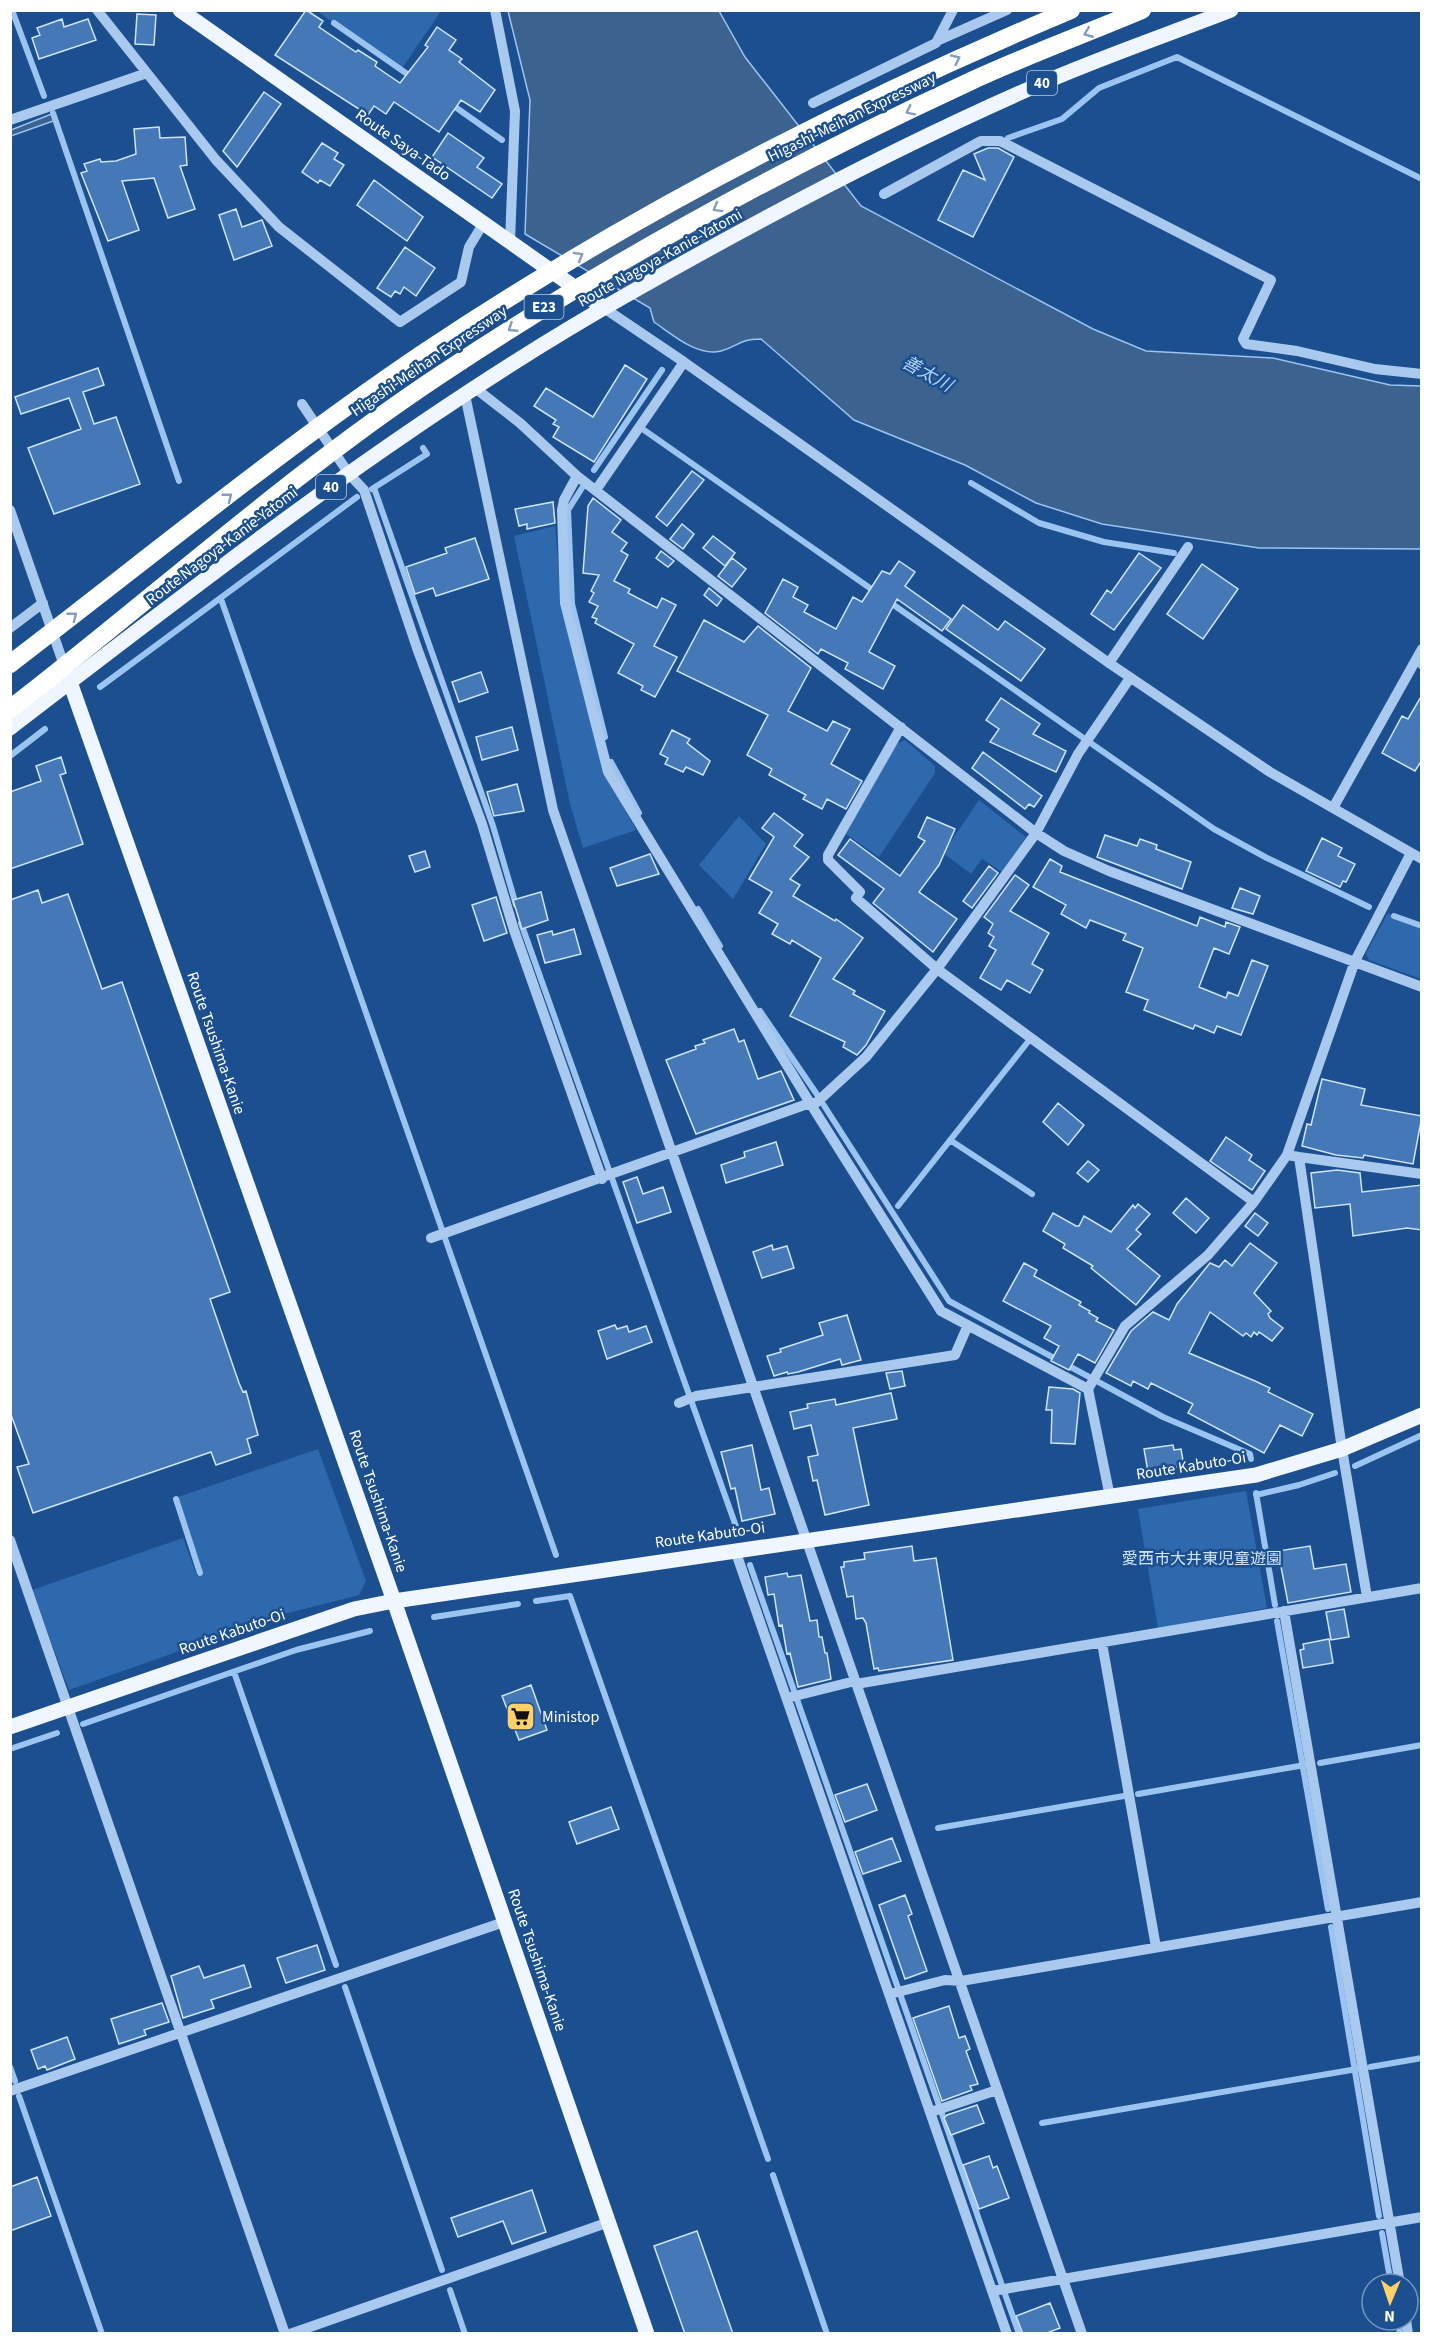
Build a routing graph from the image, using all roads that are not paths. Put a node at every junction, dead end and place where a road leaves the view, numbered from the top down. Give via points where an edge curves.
1 (97, 10) edge
2 (180, 10) edge
3 (495, 10) edge
4 (953, 10) edge
5 (1007, 10) edge
6 (1071, 10) edge
7 (1142, 10) edge
8 (1231, 10) edge
9 (937, 41) junction
10 (147, 73) junction
11 (813, 103) dead end
12 (10, 120) edge
13 (884, 194) dead end
14 (483, 224) junction
15 (510, 242) junction
16 (604, 309) junction
17 (684, 362) junction
18 (1422, 374) edge
19 (470, 392) junction
20 (302, 404) dead end
21 (348, 474) junction
22 (577, 476) junction
23 (596, 490) junction
24 (10, 510) edge
25 (1188, 547) dead end
26 (42, 603) junction
27 (10, 628) edge
28 (1422, 649) edge
29 (1109, 663) junction
30 (10, 664) edge
31 (1130, 678) junction
32 (70, 682) junction
33 (10, 709) edge
34 (901, 727) junction
35 (10, 728) edge
36 (1333, 808) junction
37 (1036, 833) junction
38 (1411, 853) junction
39 (1422, 859) edge
40 (1355, 961) junction
41 (937, 969) junction
42 (1422, 987) edge
43 (817, 1101) junction
44 (672, 1152) junction
45 (1287, 1155) junction
46 (1299, 1157) junction
47 (1422, 1174) edge
48 (602, 1179) junction
49 (1254, 1202) junction
50 (433, 1238) dead end
51 (968, 1325) junction
52 (1090, 1386) junction
53 (752, 1387) junction
54 (679, 1403) dead end
55 (1422, 1415) edge
56 (1342, 1449) junction
57 (1110, 1497) junction
58 (10, 1540) edge
59 (805, 1540) junction
60 (735, 1550) junction
61 (1422, 1588) edge
62 (1367, 1597) junction
63 (394, 1601) junction
64 (1284, 1611) junction
65 (1102, 1642) junction
66 (856, 1682) junction
67 (793, 1696) junction
68 (67, 1708) junction
69 (10, 1727) edge
70 (1422, 1902) edge
71 (1337, 1917) junction
72 (504, 1922) junction
73 (1156, 1947) junction
74 (962, 1981) junction
75 (896, 1992) junction
76 (180, 2032) junction
77 (997, 2090) junction
78 (10, 2091) edge
79 (937, 2110) junction
80 (1422, 2217) edge
81 (609, 2222) junction
82 (1389, 2223) junction
83 (1398, 2272) edge
84 (1063, 2279) junction
85 (999, 2289) junction
86 (285, 2334) edge
87 (290, 2334) edge
88 (647, 2334) edge
89 (1007, 2334) edge
90 (1082, 2334) edge

1 - 10 street
2 - 14 main road, Route Saya-Tado
3 - 15 street via 515,111
4 - 9 street
5 - 9 street
30 -> 6 highway, Higashi-Meihan Expressway / E23, bridge via 302,440 421,355 532,284 782,141 960,57
7 -> 33 highway, Higashi-Meihan Expressway / E23, bridge via 972,81 795,165 547,306 438,376 320,461
8 - 16 main road, Route Nagoya-Kanie-Yatomi / 40 via 1031,87 860,169
9 - 11 street
10 - 12 street
10 - 14 street via 216,160 279,227 400,322 461,282 469,247
13 - 18 street via 981,141 1000,141 1271,280 1243,339 1246,344
14 - 15 main road, Route Saya-Tado
15 - 16 main road, Route Saya-Tado
16 - 17 street
16 - 19 main road, Route Nagoya-Kanie-Yatomi / 40
17 - 23 street
17 - 29 street
19 - 21 main road, Route Nagoya-Kanie-Yatomi / 40
19 - 22 street via 520,423
19 - 44 street via 553,810
20 - 21 street
21 - 32 main road, Route Nagoya-Kanie-Yatomi / 40
21 - 48 street via 364,490
22 - 23 street
22 - 43 street via 562,510 565,603 608,772
23 - 34 street
24 - 26 street
25 - 29 street
26 - 27 street
26 - 32 street
28 - 36 street
29 - 31 street
31 - 36 street via 1270,772
31 - 37 street via 1078,754
32 - 35 main road, Route Nagoya-Kanie-Yatomi / 40
32 - 63 main road, Route Tsushima-Kanie
34 - 37 street
34 - 41 street via 828,860 860,892 856,898
36 - 38 street
37 - 40 street via 1064,852 1109,871
37 - 41 street
38 - 39 street
38 - 40 street
40 - 42 street
40 - 45 street
41 - 43 street via 866,1057
41 - 49 street
43 - 44 street
43 - 51 street via 941,1311
44 - 48 street
44 - 53 street
45 - 46 street
45 - 49 street
46 - 47 street
46 - 56 street
48 - 50 street
49 - 52 street via 1208,1255 1130,1320
51 - 52 street
51 - 53 street via 955,1355
52 - 57 street
53 - 54 street via 696,1396
53 - 59 street
55 - 56 main road, Route Kabuto-Oi
56 - 57 main road, Route Kabuto-Oi via 1256,1474
56 - 62 street
57 - 59 main road, Route Kabuto-Oi
58 - 68 street
59 - 60 main road, Route Kabuto-Oi
59 - 66 street
60 - 63 main road, Route Kabuto-Oi
60 - 67 street
61 - 62 street
62 - 64 street
63 - 68 main road, Route Kabuto-Oi via 354,1609
63 - 72 main road, Route Tsushima-Kanie
64 - 65 street
64 - 71 street
65 - 66 street
65 - 73 street
66 - 67 street
66 - 74 street
67 - 75 street
68 - 69 main road, Route Kabuto-Oi
68 - 76 street
70 - 71 street
71 - 73 street
71 - 82 street
72 - 76 street
72 - 81 main road, Route Tsushima-Kanie
73 - 74 street
74 - 75 street via 945,1980
74 - 77 street
75 - 79 street
76 - 78 street
76 - 86 street
77 - 79 street
77 - 84 street
79 - 85 street
80 - 82 street
81 - 87 street
81 - 88 main road, Route Tsushima-Kanie
82 - 83 street
82 - 84 street
84 - 85 street
84 - 90 street
85 - 89 street

